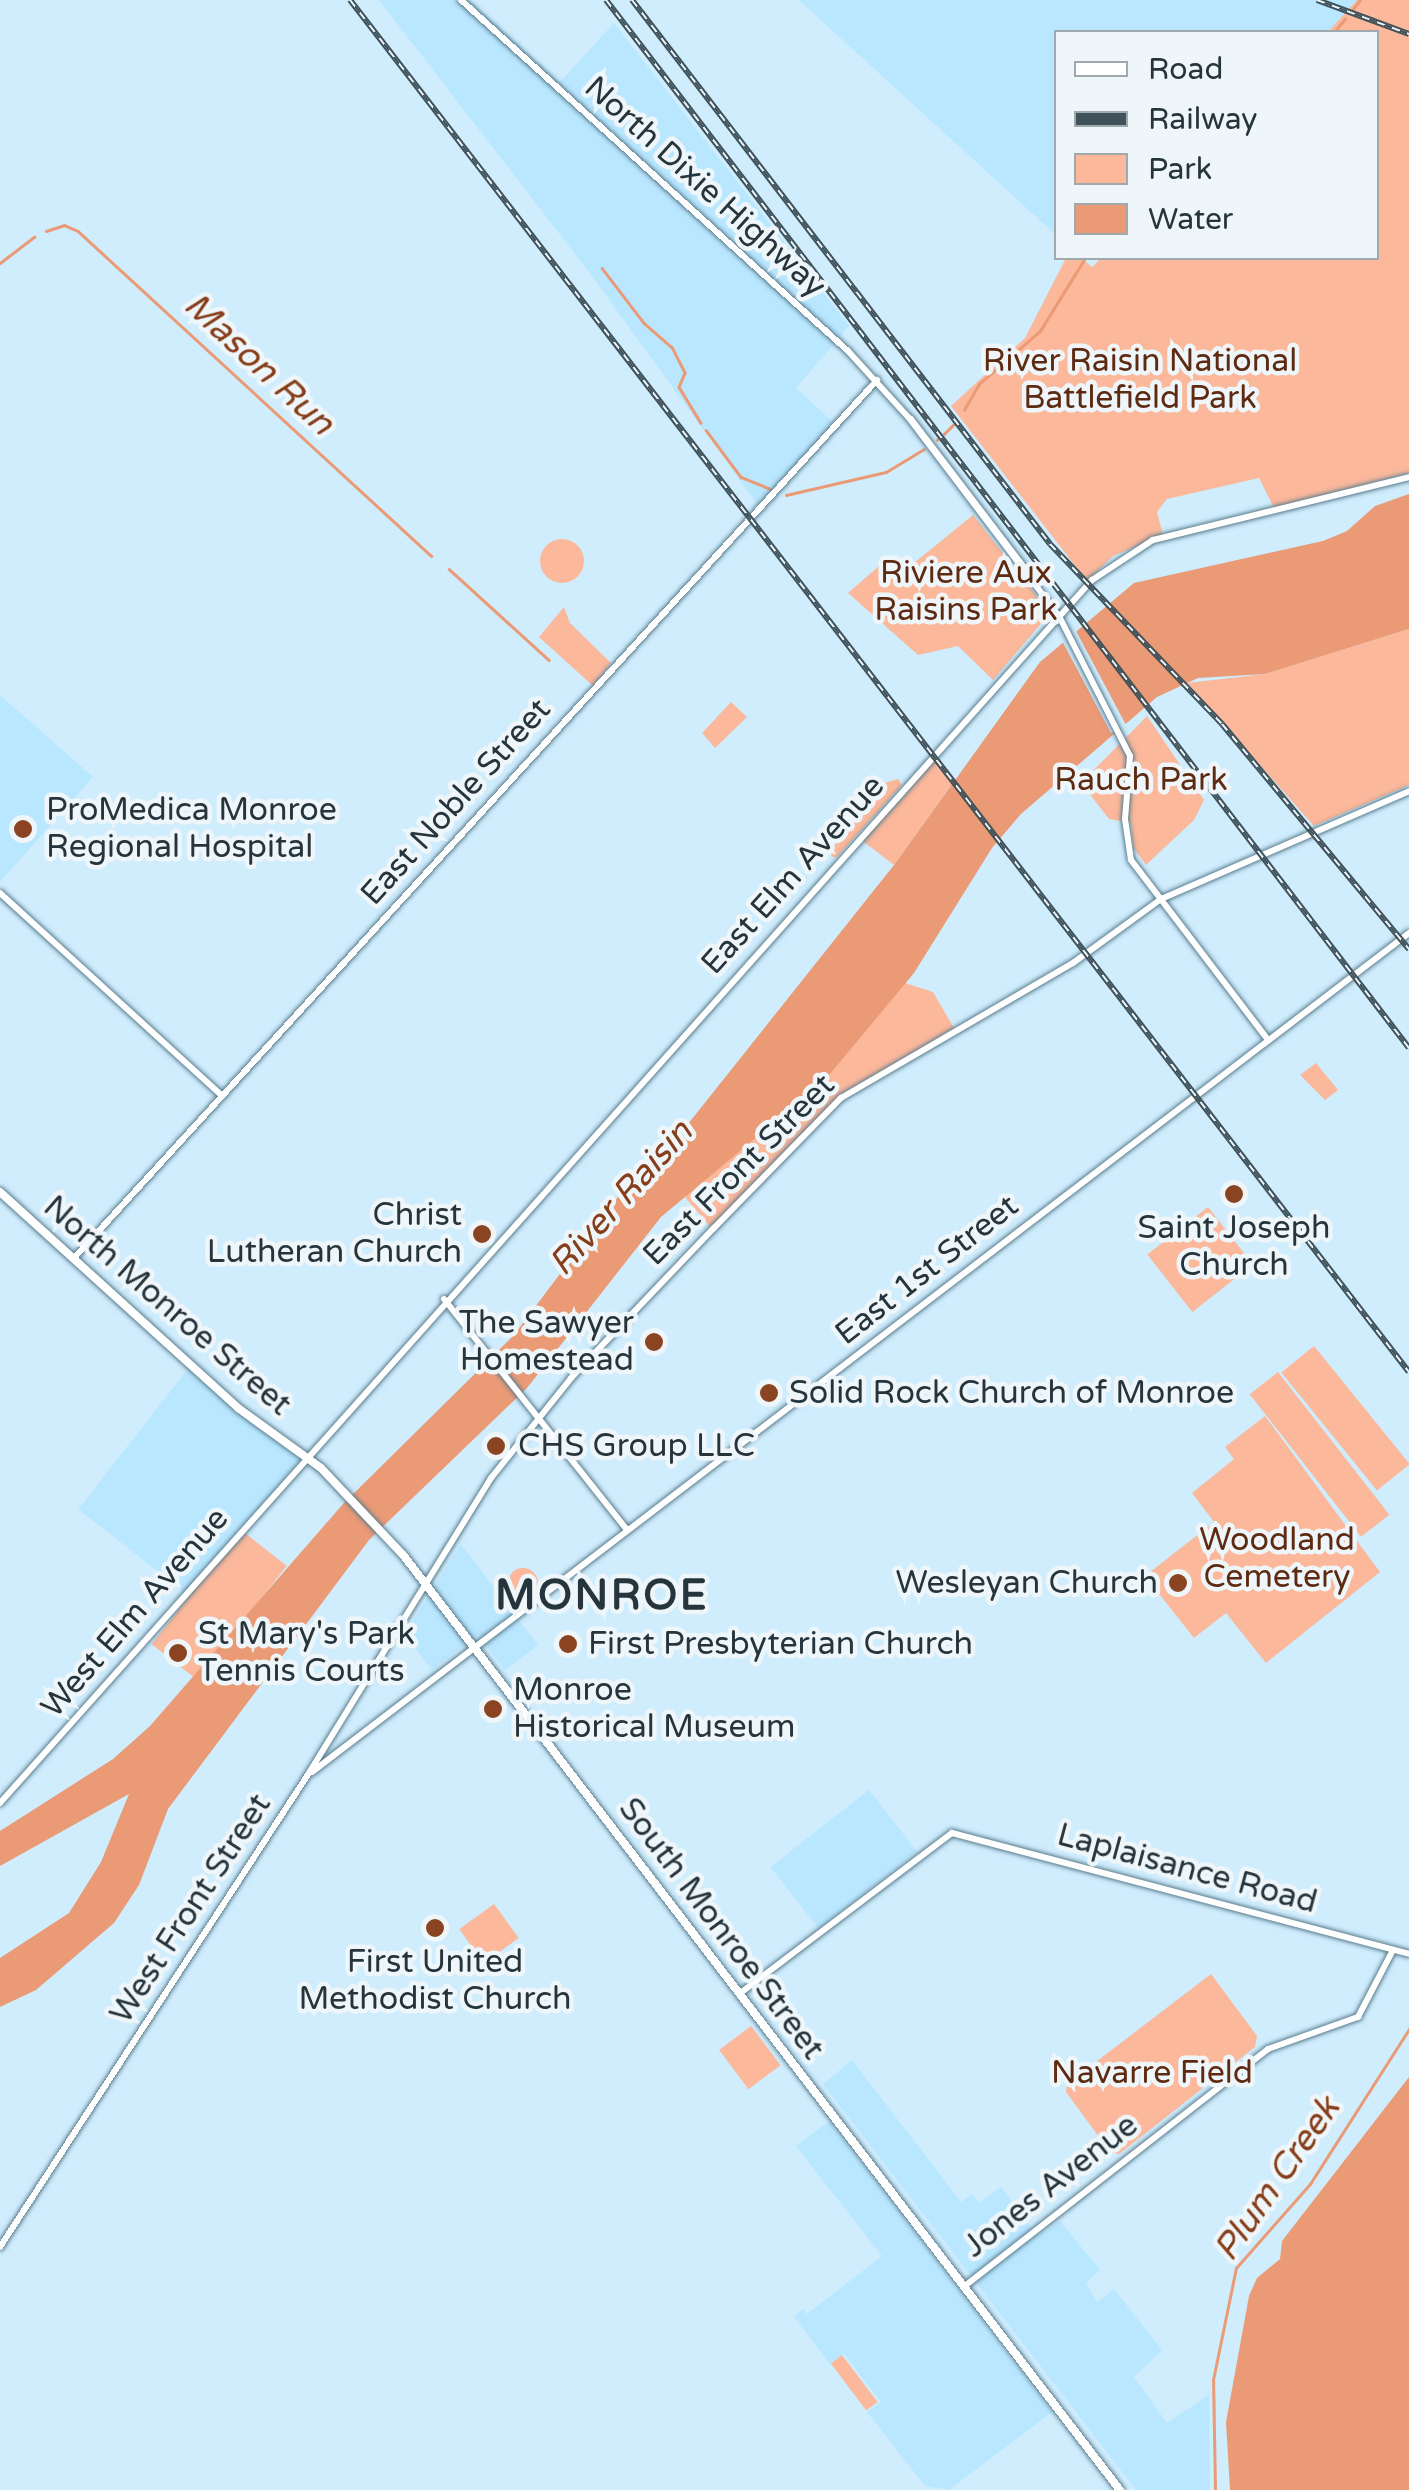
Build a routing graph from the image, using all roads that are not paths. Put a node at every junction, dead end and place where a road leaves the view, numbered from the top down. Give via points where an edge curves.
1 (460, 0) edge
2 (877, 380) junction
3 (1409, 478) edge
4 (1059, 616) junction
5 (1409, 791) edge
6 (0, 893) edge
7 (1161, 899) junction
8 (1409, 934) edge
9 (1268, 1040) junction
10 (222, 1096) junction
11 (0, 1192) edge
12 (74, 1258) junction
13 (444, 1299) junction
14 (538, 1417) junction
15 (306, 1455) junction
16 (348, 1496) joint
17 (627, 1530) junction
18 (427, 1585) junction
19 (421, 1596) joint
20 (476, 1647) junction
21 (307, 1776) junction
22 (0, 1803) edge
23 (1394, 1950) junction
24 (1409, 1954) edge
25 (739, 1994) junction
26 (0, 2248) edge
27 (966, 2285) junction
28 (1120, 2490) edge

1 - 2 street, North Dixie Highway
2 - 4 street, North Dixie Highway
2 - 10 street, East Noble Street
3 - 4 street, East Elm Avenue via 1153,540 1102,571
4 - 7 street, North Dixie Highway via 1122,734 1131,786 1125,838 1130,860
4 - 13 street, East Elm Avenue
5 - 7 street, East Front Street
6 - 10 street
7 - 9 street, North Dixie Highway
7 - 14 street, East Front Street via 1073,963 840,1098
8 - 9 street, East 1st Street
9 - 17 street, East 1st Street
10 - 12 street, East Noble Street
11 - 12 main road, North Monroe Street
12 - 15 main road, North Monroe Street via 252,1420
13 - 14 street
13 - 15 street, East Elm Avenue
14 - 17 street
14 - 18 street, East Front Street via 491,1478
15 - 16 main road, North Monroe Street
15 - 22 street, West Elm Avenue
16 - 18 main road, South Monroe Street
17 - 20 street, East 1st Street
18 - 19 street, East Front Street
18 - 20 main road, South Monroe Street
19 - 21 street, West Front Street
20 - 21 street, East 1st Street
20 - 25 main road, South Monroe Street
21 - 26 street, West Front Street
23 - 24 street, Laplaisance Road
23 - 25 street, Laplaisance Road via 952,1833
23 - 27 street, Jones Avenue via 1358,2017 1268,2049
25 - 27 main road, South Monroe Street
27 - 28 main road, South Monroe Street

